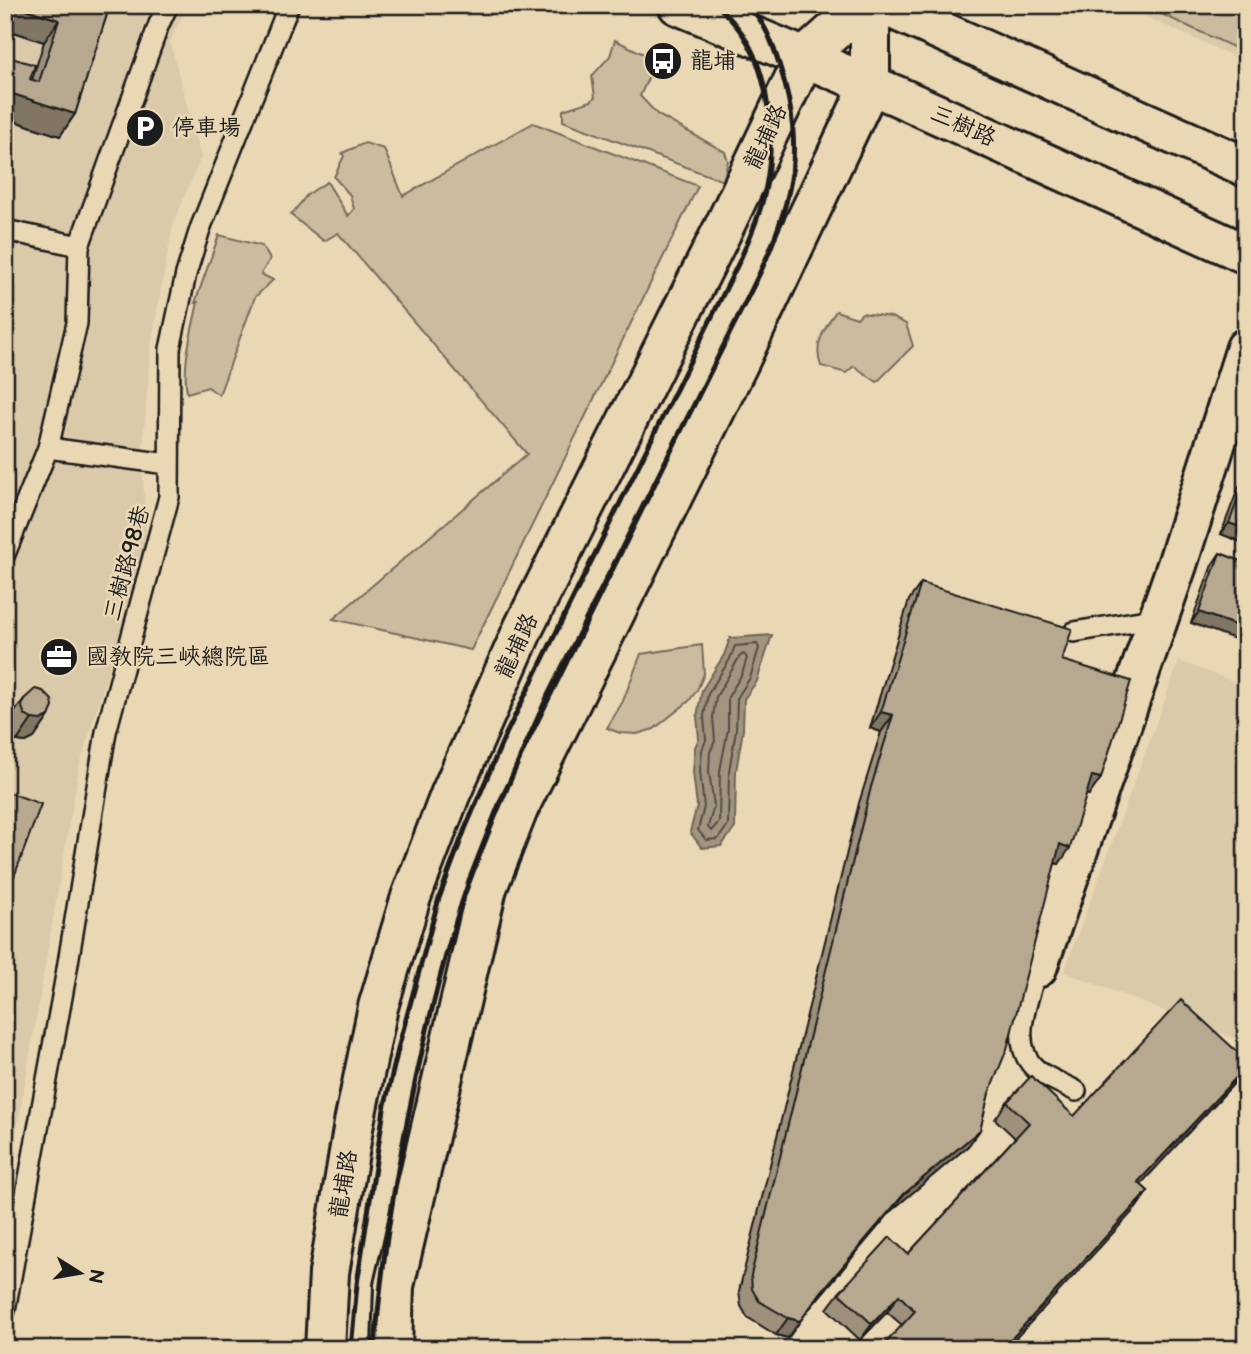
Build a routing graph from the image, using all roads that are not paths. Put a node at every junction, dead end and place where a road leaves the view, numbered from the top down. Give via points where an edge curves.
1 (168, 5) edge
2 (289, 5) edge
3 (678, 5) edge
4 (863, 5) edge
5 (870, 5) edge
6 (883, 5) edge
7 (804, 58) junction
8 (870, 85) junction
9 (1246, 167) edge
10 (5, 230) edge
11 (79, 246) junction
12 (1246, 254) edge
13 (1246, 348) edge
14 (48, 448) junction
15 (169, 464) junction
16 (5, 554) edge
17 (1158, 618) junction
18 (1074, 632) edge
19 (1037, 968) joint
20 (1076, 1091) dead end
21 (5, 1310) edge
22 (325, 1349) edge
23 (392, 1349) edge

1 - 11 lane
2 - 15 lane, 三樹路98巷 via 186,274 170,349
3 - 7 street, 三樹路
4 - 7 street, 龍埔路
5 - 8 street
6 - 9 street
7 - 8 street, 三樹路
7 - 22 street, 龍埔路 via 524,627 450,794 411,897 378,1007 354,1123 329,1273
8 - 12 street, 三樹路
8 - 23 street via 519,807 487,888 394,1286
10 - 11 lane
11 - 14 lane via 76,323
13 - 17 street
14 - 15 lane
14 - 16 lane
15 - 21 lane, 三樹路98巷 via 169,497 106,732
17 - 18 lane
17 - 19 street
19 - 20 lane via 1021,1031 1024,1053 1037,1070

